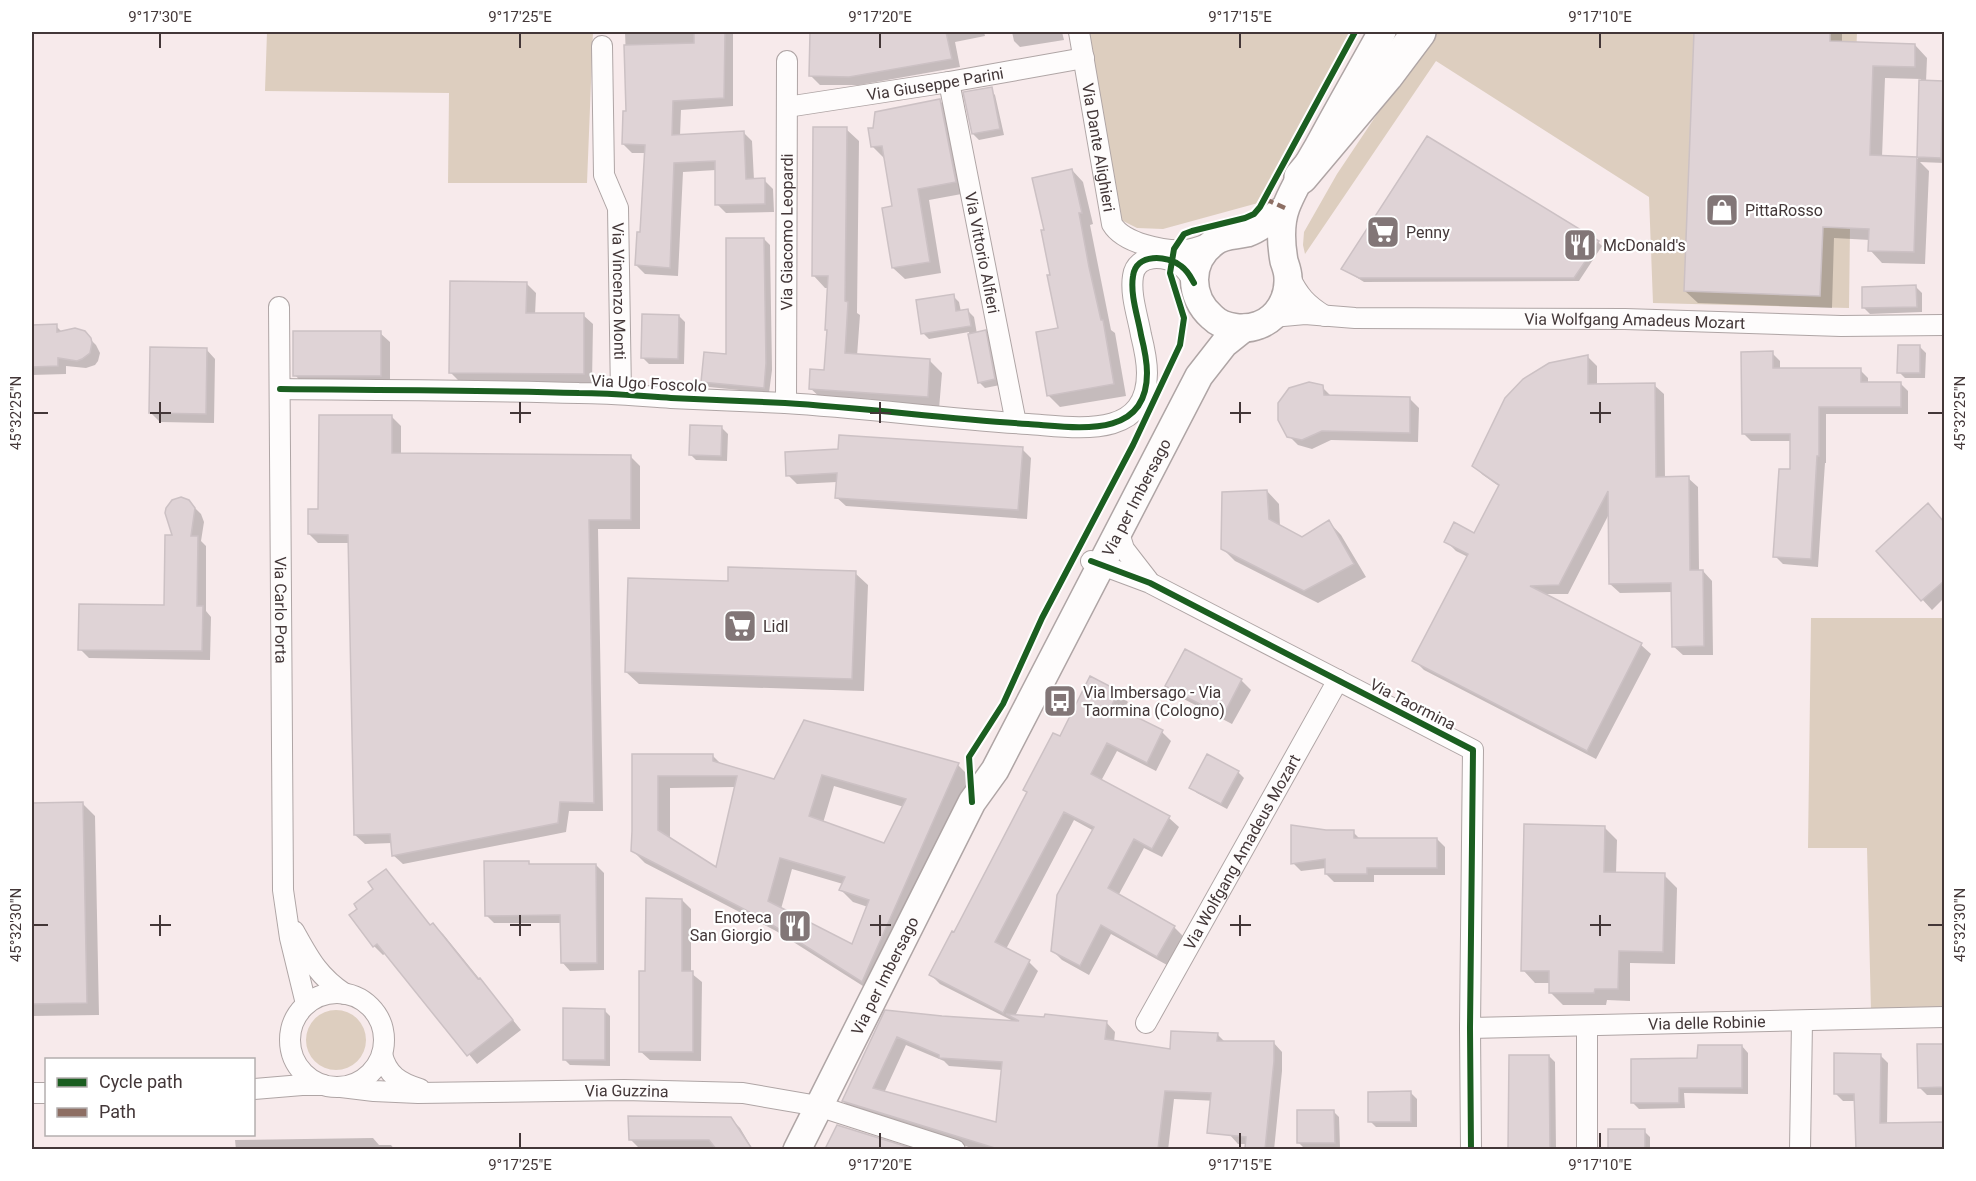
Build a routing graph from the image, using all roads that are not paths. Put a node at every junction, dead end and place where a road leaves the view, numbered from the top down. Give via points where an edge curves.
1 (1079, 32) edge
2 (1382, 32) edge
3 (1419, 32) edge
4 (602, 46) dead end
5 (1084, 58) junction
6 (787, 61) dead end
7 (949, 82) junction
8 (787, 107) junction
9 (1301, 177) junction
10 (1285, 208) junction
11 (1245, 233) junction
12 (1214, 242) junction
13 (1286, 268) junction
14 (1194, 284) junction
15 (279, 307) dead end
16 (1204, 311) junction
17 (1325, 316) junction
18 (1272, 317) junction
19 (1944, 325) edge
20 (1244, 328) junction
21 (280, 389) junction
22 (621, 394) junction
23 (786, 403) junction
24 (1016, 423) junction
25 (1119, 533) junction
26 (1096, 563) junction
27 (1150, 583) junction
28 (1338, 680) junction
29 (286, 912) junction
30 (345, 994) junction
31 (306, 1004) junction
32 (1944, 1017) edge
33 (1802, 1021) junction
34 (1146, 1023) dead end
35 (1587, 1026) junction
36 (1470, 1028) junction
37 (382, 1054) junction
38 (296, 1064) junction
39 (332, 1086) junction
40 (255, 1088) edge
41 (255, 1089) edge
42 (434, 1093) junction
43 (818, 1106) junction
44 (797, 1149) edge
45 (955, 1149) edge
46 (1471, 1149) edge
47 (1587, 1149) edge
48 (1800, 1149) edge

1 - 5 street, Via Dante Alighieri
2 - 9 main road
3 - 9 highway
4 - 22 street, Via Vincenzo Monti via 604,175 618,208
5 - 7 street, Via Giuseppe Parini
5 - 12 street, Via Dante Alighieri via 1116,231 1132,241 1180,250
6 - 8 street, Via Giacomo Leopardi
7 - 8 street, Via Giuseppe Parini
7 - 24 street, Via Vittorio Alfieri
8 - 23 street, Via Giacomo Leopardi
9 - 10 main road
10 - 11 main road
10 - 13 main road via 1282,242
11 - 12 main road
11 - 13 main road via 1261,237 1275,247
12 - 14 main road via 1202,254
13 - 17 street via 1298,294
13 - 18 main road via 1287,293
14 - 16 main road, Via per Imbersago
14 - 24 street via 1189,273 1173,261 1145,260 1137,265 1133,290 1147,382 1142,401 1129,416 1109,425 1090,427
15 - 21 street, Via Carlo Porta
16 - 20 main road via 1229,327
16 - 26 main road, Via per Imbersago via 1203,334 1190,372
17 - 18 street, Via Wolfgang Amadeus Mozart
17 - 19 street, Via Wolfgang Amadeus Mozart
18 - 20 main road, Via per Imbersago
20 - 25 main road, Via per Imbersago via 1224,344 1199,376
21 - 22 street, Via Ugo Foscolo
21 - 29 street, Via Carlo Porta
22 - 23 street, Via Ugo Foscolo
23 - 24 street, Via Ugo Foscolo
25 - 26 main road, Via per Imbersago
25 - 27 street, Via Taormina via 1124,549
26 - 27 street, Via Taormina
26 - 43 main road, Via per Imbersago via 983,768 972,802
27 - 28 street, Via Taormina
28 - 34 street, Via Wolfgang Amadeus Mozart
28 - 36 street, Via Taormina via 1473,750
29 - 30 street, Via Carlo Porta via 315,968
29 - 31 street, Via Carlo Porta
30 - 31 street via 320,996
30 - 37 street via 368,1005 379,1020 384,1036
31 - 38 street via 291,1026 289,1037
32 - 33 street, Via delle Robinie
33 - 35 street, Via delle Robinie
33 - 48 street
35 - 36 street, Via delle Robinie
35 - 47 street
36 - 46 street
37 - 39 street via 372,1072 359,1082
37 - 42 street, Via Guzzina via 384,1066 394,1077
38 - 39 street via 307,1077
38 - 40 street, Via Guzzina
39 - 41 street, Via Guzzina
39 - 42 street, Via Guzzina
42 - 43 street, Via Guzzina via 624,1090 731,1093
43 - 44 main road, Via per Imbersago
43 - 45 street, Via Guzzina

